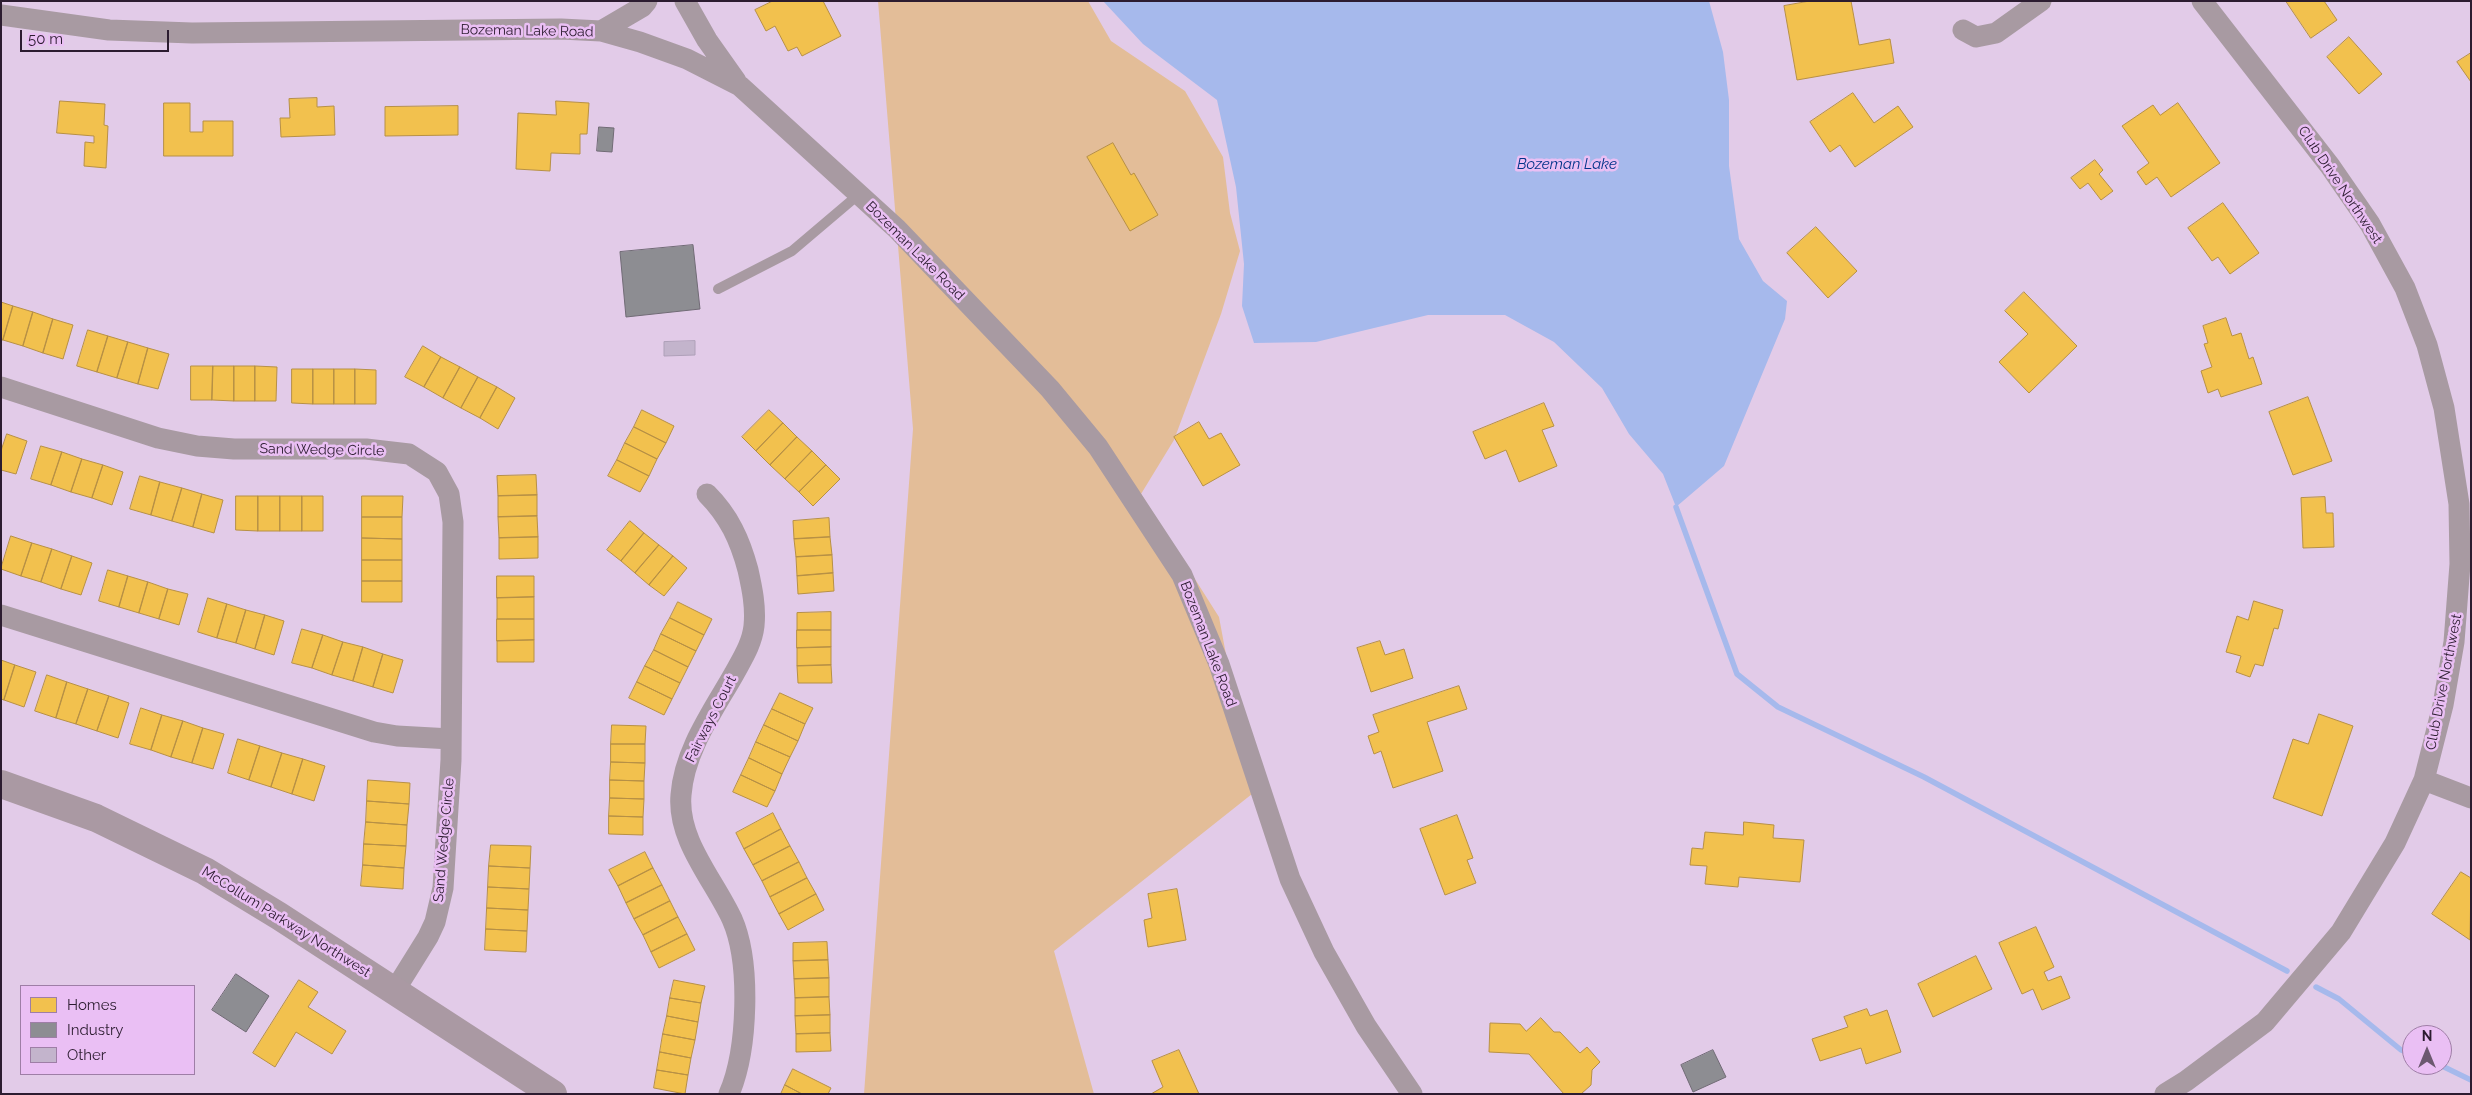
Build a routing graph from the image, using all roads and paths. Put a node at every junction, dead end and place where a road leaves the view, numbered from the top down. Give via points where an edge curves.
1 (647, 1) edge
2 (685, 1) edge
3 (2041, 1) edge
4 (2202, 1) edge
5 (1, 15) edge
6 (1962, 30) dead end
7 (601, 32) junction
8 (740, 86) junction
9 (858, 195) junction
10 (718, 289) dead end
11 (1, 387) edge
12 (707, 494) dead end
13 (1, 615) edge
14 (451, 739) junction
15 (2424, 780) junction
16 (1, 784) edge
17 (2471, 798) edge
18 (395, 990) junction
19 (541, 1090) edge
20 (729, 1094) edge
21 (1412, 1094) edge
22 (2165, 1094) edge

1 - 7 street
2 - 8 street via 707,40
3 - 6 street via 1996,34 1976,37
4 - 15 street, Club Drive Northwest via 2319,151 2370,224 2405,288 2436,376 2456,477 2461,528 2460,564 2454,642 2443,705
5 - 7 street, Bozeman Lake Road via 109,30 561,29
7 - 8 street, Bozeman Lake Road via 687,59
8 - 9 street, Bozeman Lake Road
9 - 10 lane via 792,251
9 - 21 street, Bozeman Lake Road via 897,229 1050,390 1098,447 1182,575 1219,664 1290,879 1324,952 1361,1018
11 - 14 street, Sand Wedge Circle via 158,438 197,446 366,449 409,454 437,472 449,494 453,522
12 - 20 street, Fairways Court via 724,511 736,533 754,606 754,627 748,649 692,751 681,796 682,817 689,840 732,921 744,959 745,1001 740,1049
13 - 14 street via 374,732
14 - 18 street, Sand Wedge Circle via 440,904 428,937
15 - 17 street
15 - 22 street, Club Drive Northwest via 2395,843 2341,932 2265,1022
16 - 18 street, McCollum Parkway Northwest via 87,815 180,858 232,886
18 - 19 street, McCollum Parkway Northwest

